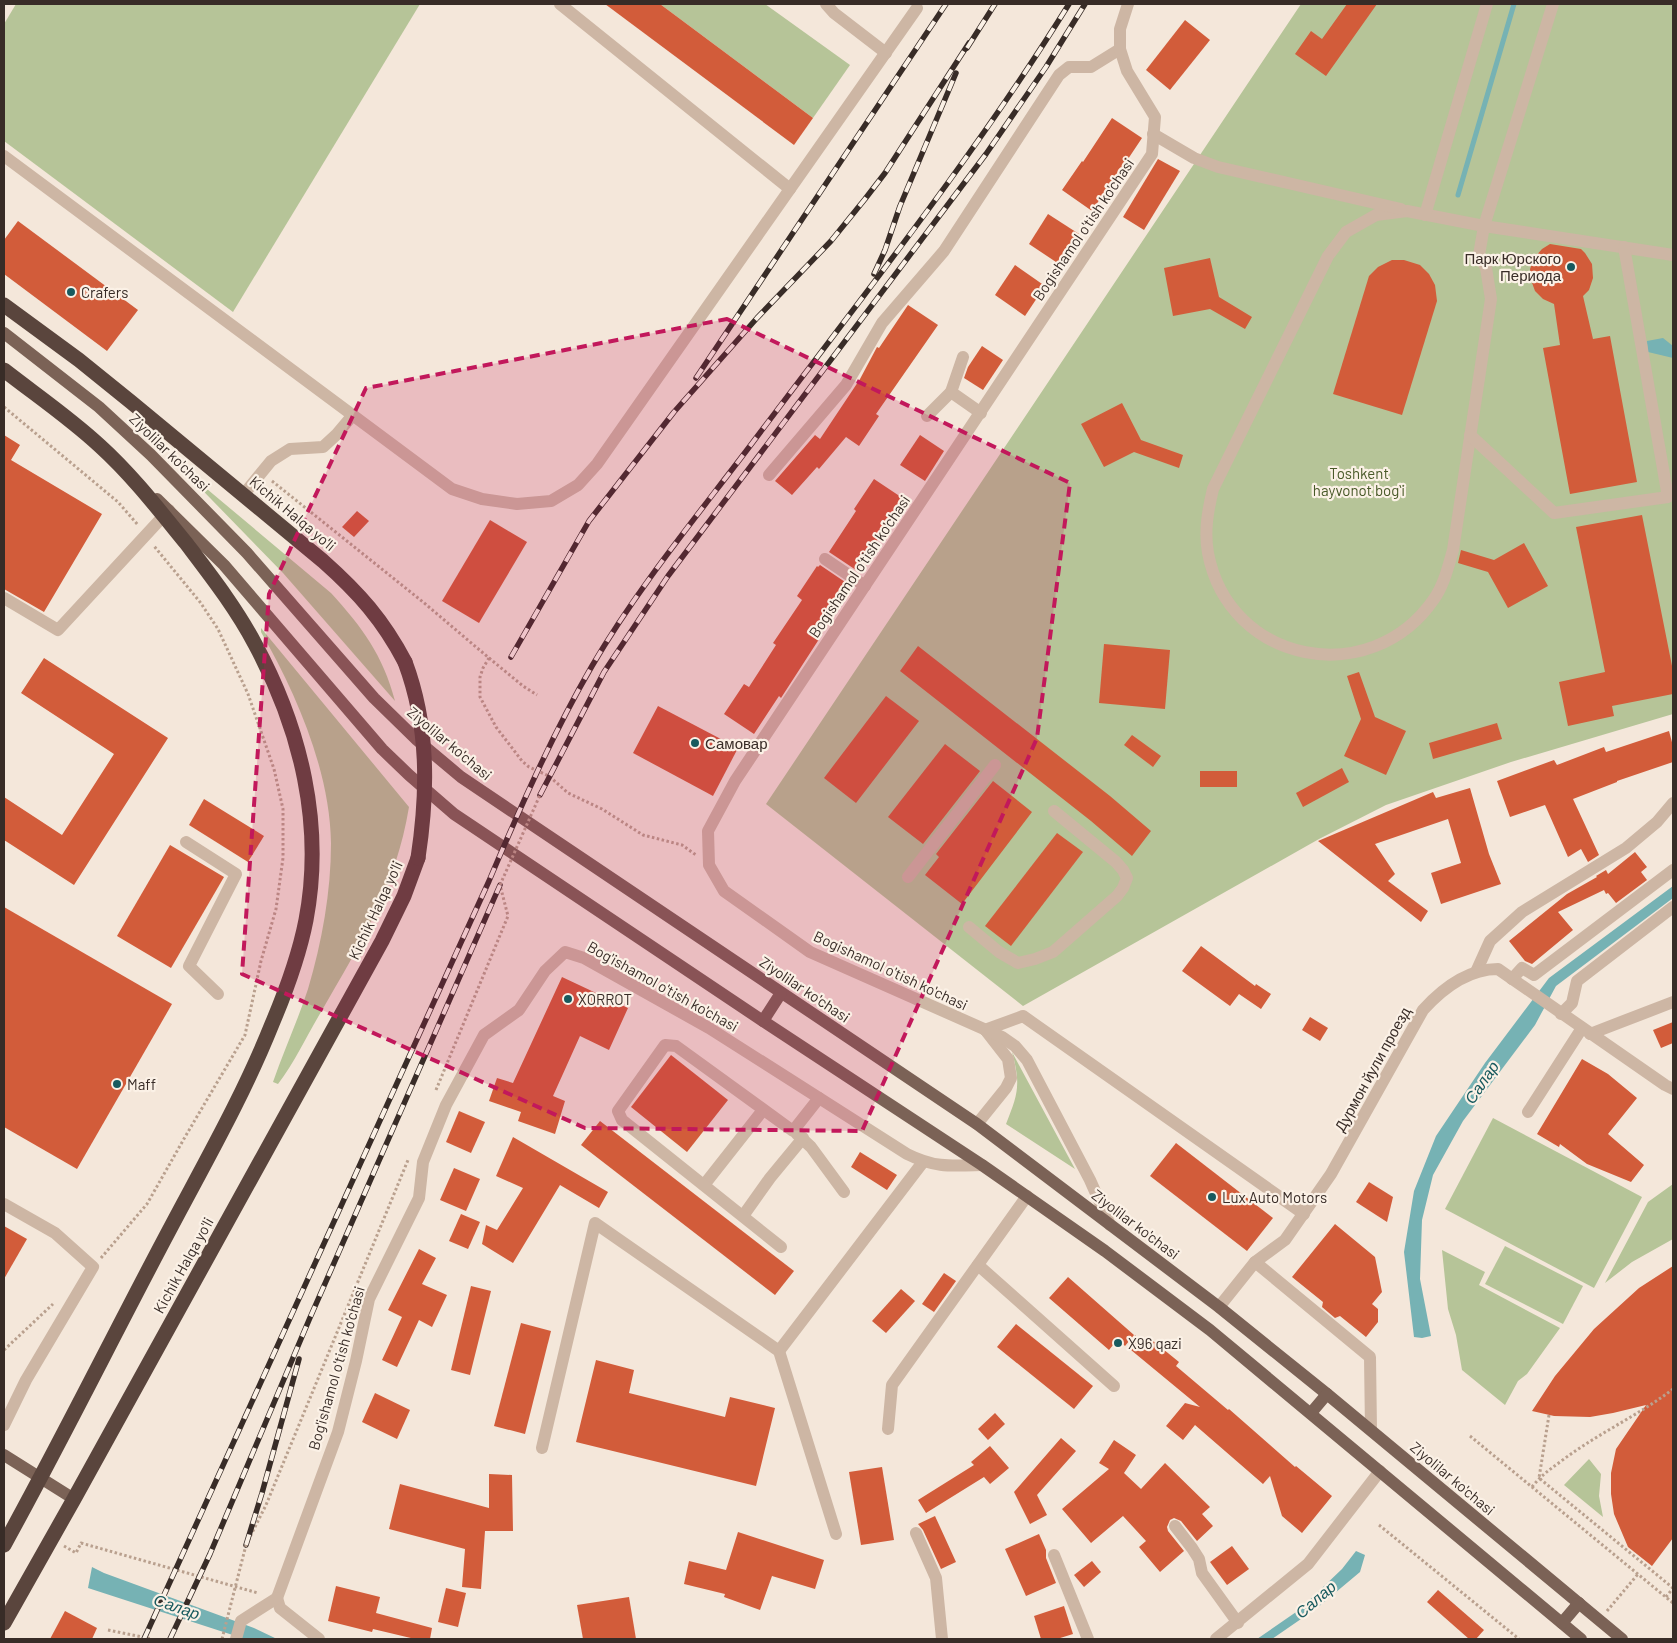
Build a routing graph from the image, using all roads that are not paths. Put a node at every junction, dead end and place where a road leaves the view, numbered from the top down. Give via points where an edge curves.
1 (560, 4) edge
2 (826, 4) edge
3 (1128, 4) edge
4 (1487, 4) edge
5 (1553, 4) edge
6 (917, 8) dead end
7 (1120, 49) junction
8 (886, 52) junction
9 (1153, 134) junction
10 (4, 156) edge
11 (790, 189) junction
12 (1425, 215) junction
13 (1484, 226) junction
14 (1624, 247) junction
15 (1673, 255) edge
16 (4, 306) edge
17 (4, 333) edge
18 (964, 357) dead end
19 (4, 370) edge
20 (951, 392) junction
21 (981, 413) junction
22 (352, 416) junction
23 (927, 416) dead end
24 (1470, 435) junction
25 (769, 475) dead end
26 (244, 494) junction
27 (166, 513) junction
28 (825, 559) dead end
29 (865, 586) junction
30 (4, 598) edge
31 (995, 765) dead end
32 (1673, 803) edge
33 (1054, 812) dead end
34 (186, 842) dead end
35 (1673, 870) edge
36 (908, 877) dead end
37 (1673, 907) edge
38 (969, 927) dead end
39 (1476, 972) junction
40 (1512, 979) junction
41 (781, 993) junction
42 (218, 994) dead end
43 (1673, 1002) edge
44 (1557, 1011) junction
45 (763, 1021) junction
46 (985, 1030) junction
47 (1586, 1031) junction
48 (1673, 1089) edge
49 (819, 1098) junction
50 (762, 1110) junction
51 (1528, 1112) dead end
52 (978, 1124) junction
53 (798, 1135) junction
54 (923, 1162) junction
55 (982, 1165) junction
56 (704, 1185) junction
57 (844, 1192) dead end
58 (1027, 1196) junction
59 (4, 1204) edge
60 (1304, 1214) junction
61 (743, 1216) junction
62 (1110, 1225) junction
63 (781, 1247) dead end
64 (1255, 1262) junction
65 (978, 1265) junction
66 (1219, 1307) junction
67 (779, 1351) junction
68 (1114, 1386) dead end
69 (1327, 1394) junction
70 (1311, 1413) junction
71 (4, 1425) edge
72 (888, 1429) dead end
73 (1371, 1430) junction
74 (542, 1448) dead end
75 (4, 1455) edge
76 (1380, 1470) junction
77 (41, 1479) junction
78 (74, 1500) junction
79 (1175, 1526) dead end
80 (916, 1533) dead end
81 (836, 1534) dead end
82 (4, 1545) edge
83 (1054, 1555) dead end
84 (277, 1598) junction
85 (1579, 1603) junction
86 (4, 1623) edge
87 (1238, 1623) junction
88 (1562, 1623) junction
89 (236, 1638) edge
90 (319, 1639) edge
91 (942, 1639) edge
92 (1088, 1639) edge
93 (1216, 1639) edge
94 (1581, 1639) edge
95 (1622, 1639) edge

1 - 11 street
2 - 8 street
3 - 7 street, Bogishamol o'tish ko'chasi via 1120,29
4 - 12 street
5 - 13 street
6 - 8 street
7 - 9 street, Bogishamol o'tish ko'chasi via 1127,71 1155,117
7 - 25 street via 1091,67 1069,68 1058,75 944,251 882,323 846,385
8 - 11 street
9 - 12 street via 1194,158 1218,166
9 - 21 street, Bogishamol o'tish ko'chasi via 1152,154
10 - 22 street
11 - 22 street via 597,464 578,485 550,501 517,504 482,499 452,489
12 - 13 street
12 - 24 street via 1407,211 1376,215 1346,232 1328,256 1213,489 1206,520 1208,552 1216,580 1231,606 1250,627 1297,652 1334,656 1370,650 1408,628 1434,599 1445,577 1453,550
13 - 14 street
13 - 24 street via 1479,255 1486,268 1491,299
14 - 15 street
14 - 24 street via 1668,497 1554,513
16 - 26 highway, Kichik Halqa yo'li via 86,366
17 - 41 main road, Ziyolilar ko'chasi via 99,407 193,497 247,553 374,698 439,759
18 - 20 street
19 - 27 highway, Kichik Halqa yo'li via 82,430
20 - 21 street
20 - 23 street
21 - 29 street, Bogishamol o'tish ko'chasi
22 - 26 street via 323,447 290,449 271,461
26 - 78 highway, Kichik Halqa yo'li, bridge via 353,590 382,623 405,662 418,706 425,758 424,812 418,858 382,941
27 - 30 street via 58,630
27 - 45 main road via 224,565 382,749 431,795 454,814
27 - 77 highway, Kichik Halqa yo'li via 242,622 277,691 301,760 309,800 313,840 309,897 301,943 291,975 258,1059
28 - 29 street
29 - 46 street, Bogishamol o'tish ko'chasi via 735,781 708,831 709,865 724,891 810,952
31 - 36 street
32 - 39 street via 1657,822 1626,848 1522,912 1490,941
33 - 38 street via 1116,862 1127,878 1124,888 1053,952 1035,959 1018,963
34 - 42 street via 236,874 189,966
35 - 40 street via 1534,975 1522,968
37 - 44 street via 1577,981 1572,1003
39 - 40 street, Дурмон йули проезд via 1498,969
39 - 60 street, Дурмон йули проезд via 1447,988 1423,1010 1331,1174
40 - 44 street, Дурмон йули проезд
41 - 45 main road
41 - 52 main road, Ziyolilar ko'chasi
43 - 47 street
44 - 47 street, Дурмон йули проезд
45 - 55 main road
46 - 52 street, Bogishamol o'tish ko'chasi via 1008,1059 1011,1078
46 - 60 street via 1023,1016
46 - 62 street, Bogishamol o'tish ko'chasi via 1015,1046 1026,1060 1090,1180
47 - 48 street, Дурмон йули проезд
47 - 51 street
49 - 53 street
49 - 54 street, Bog'ishamol o'tish ko'chasi
49 - 84 street, Bog'ishamol o'tish ko'chasi via 709,1028 584,958 565,952 545,971 519,1010 484,1035 446,1105 423,1162 419,1198 369,1299 338,1432
50 - 53 street
50 - 56 street
50 - 56 street via 676,1046 665,1045 618,1111 622,1120
52 - 62 main road, Ziyolilar ko'chasi
53 - 57 street via 811,1147
53 - 61 street
54 - 55 street, Bog'ishamol o'tish ko'chasi via 945,1167
54 - 67 street
55 - 58 main road
56 - 61 street
58 - 65 street
58 - 70 main road via 1210,1330
59 - 71 street via 55,1233 93,1267 26,1380
60 - 64 street, Дурмон йули проезд via 1284,1240
61 - 63 street
62 - 66 main road, Ziyolilar ko'chasi
64 - 66 street, Дурмон йули проезд
64 - 73 street via 1370,1357
65 - 68 street
65 - 72 street via 892,1385
66 - 69 main road, Ziyolilar ko'chasi
67 - 74 street via 595,1223
67 - 81 street
69 - 70 main road
69 - 73 main road, Ziyolilar ko'chasi
70 - 76 main road
73 - 85 main road, Ziyolilar ko'chasi
75 - 77 main road
76 - 87 street via 1308,1564
76 - 88 main road
77 - 78 main road
77 - 82 highway, Kichik Halqa yo'li
78 - 86 highway, Kichik Halqa yo'li
79 - 87 street via 1199,1559 1202,1573
80 - 91 street via 936,1578
83 - 92 street
84 - 89 street via 240,1621
84 - 90 street via 280,1608
85 - 88 main road
85 - 95 main road, Ziyolilar ko'chasi
87 - 93 street
88 - 94 main road

